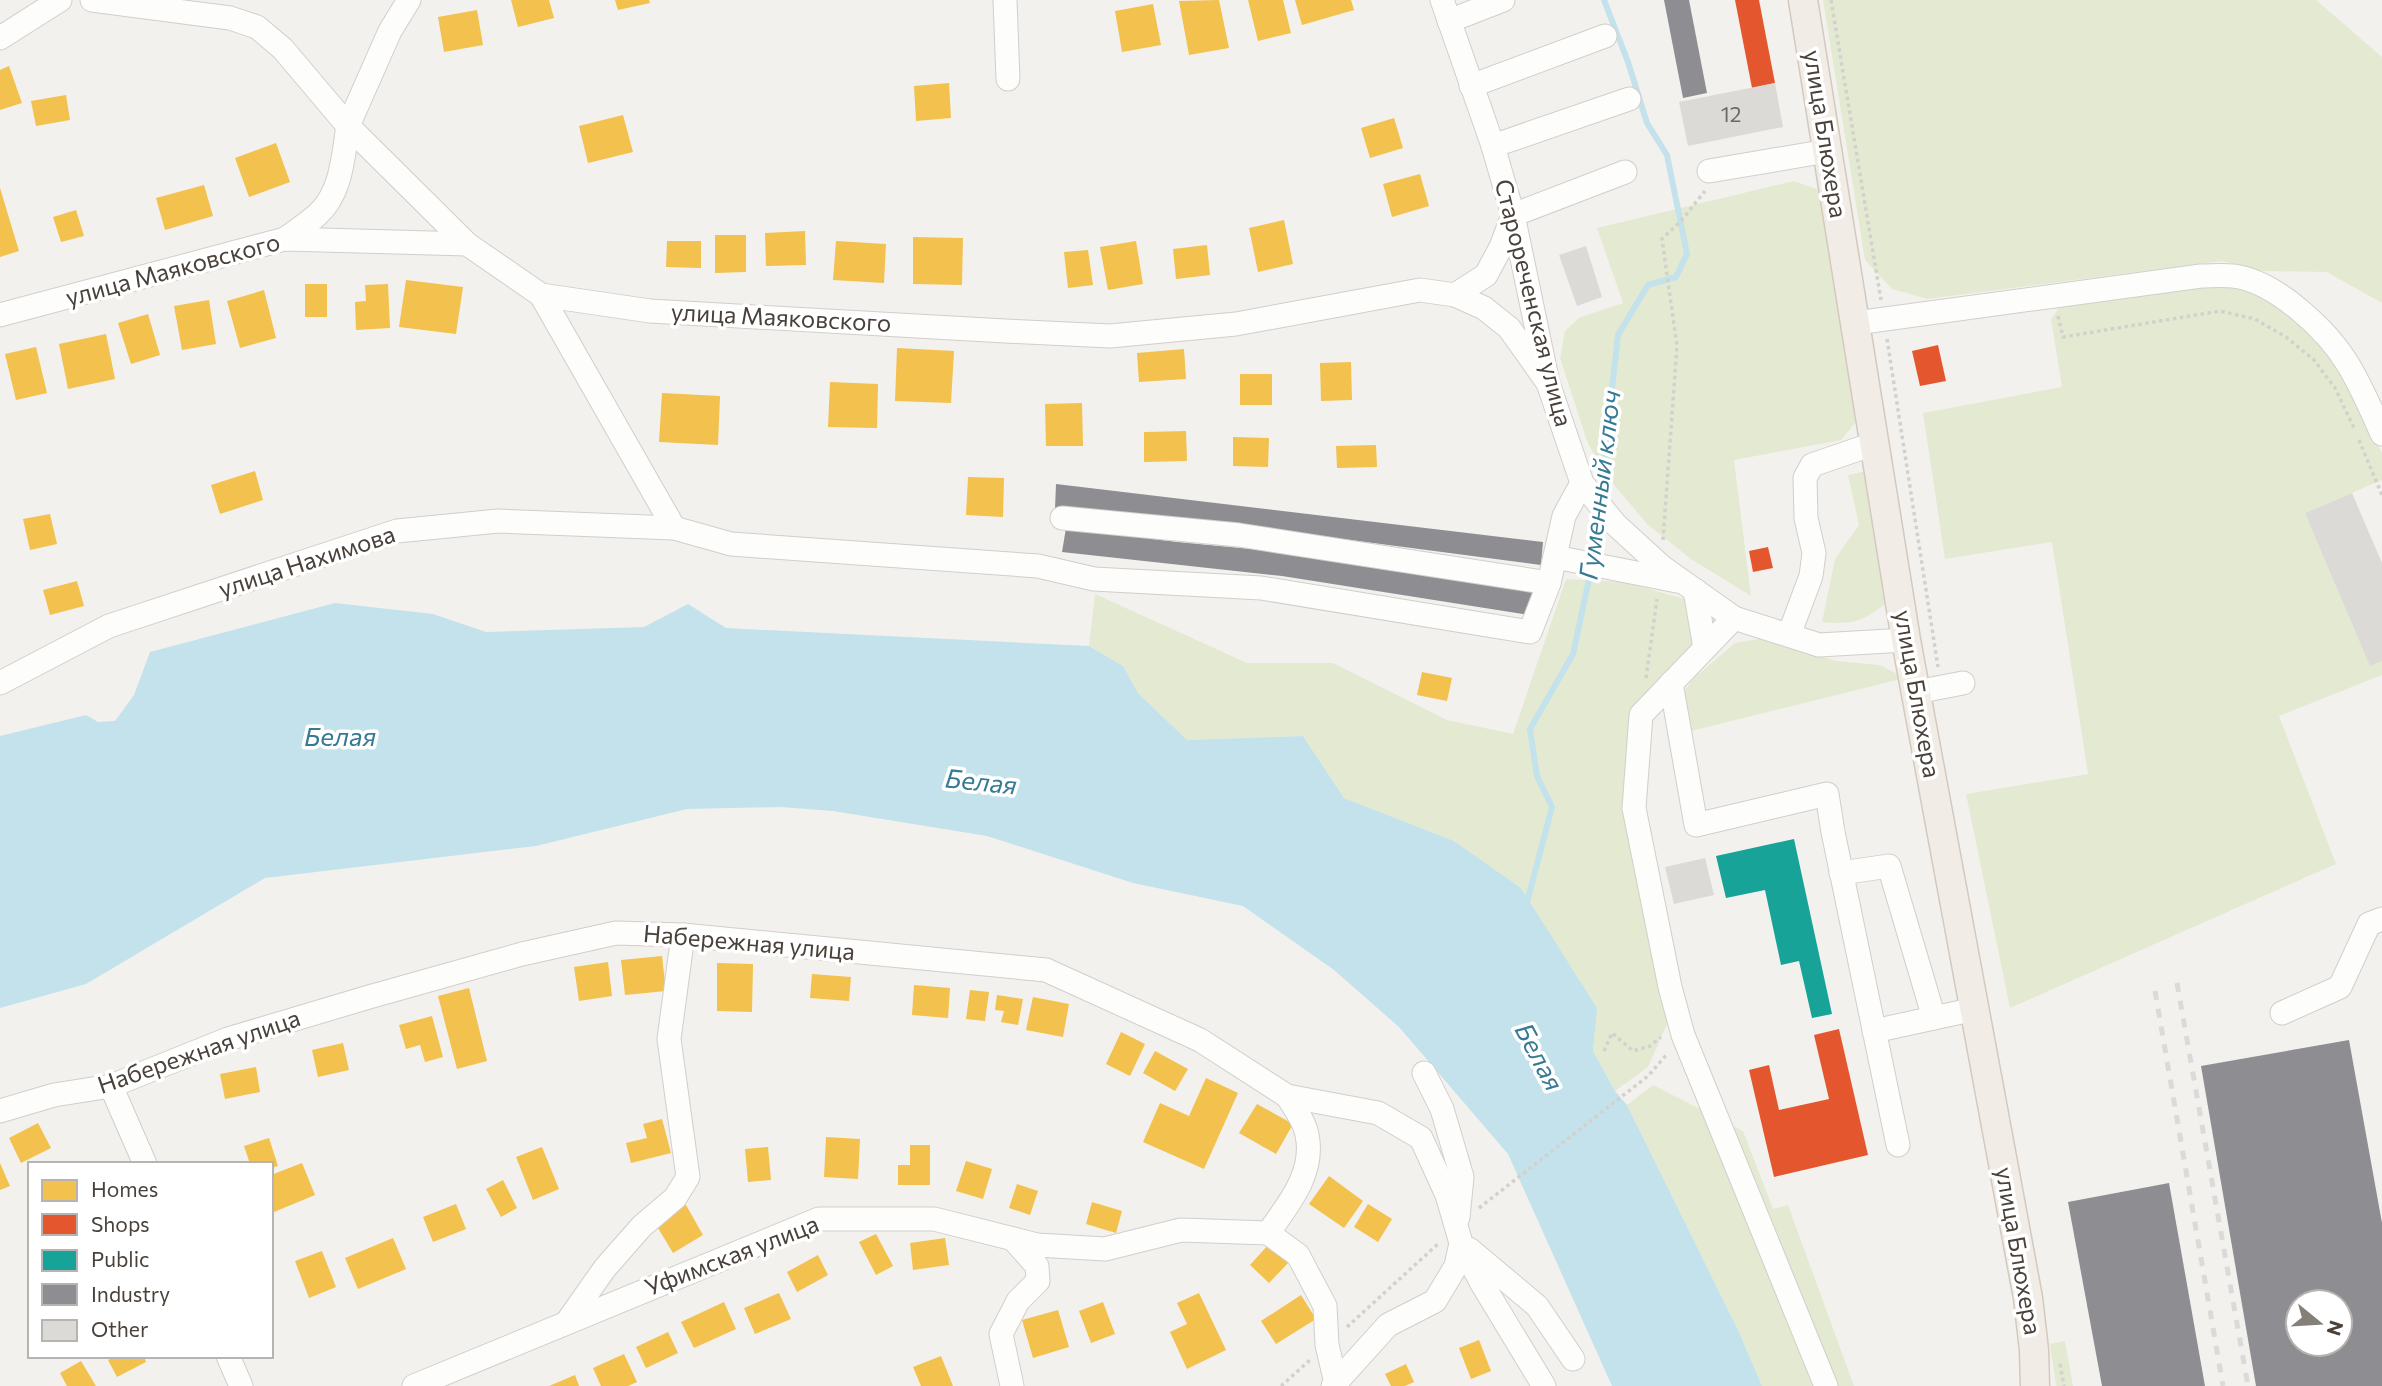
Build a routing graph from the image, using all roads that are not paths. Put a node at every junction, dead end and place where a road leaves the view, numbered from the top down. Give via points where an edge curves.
1 (60, 0) edge
2 (92, 0) edge
3 (409, 0) edge
4 (1005, 0) edge
5 (1503, 0) edge
6 (1803, 0) edge
7 (1446, 11) edge
8 (1605, 36) dead end
9 (0, 38) edge
10 (1009, 79) dead end
11 (1471, 86) junction
12 (1629, 99) dead end
13 (348, 126) junction
14 (1493, 146) junction
15 (1827, 151) junction
16 (1709, 171) road end
17 (1625, 172) dead end
18 (1513, 215) junction
19 (285, 239) junction
20 (467, 244) junction
21 (541, 295) junction
22 (1455, 295) junction
23 (0, 315) edge
24 (1856, 323) junction
25 (1548, 383) junction
26 (2382, 434) edge
27 (1876, 443) junction
28 (1582, 483) junction
29 (1062, 518) dead end
30 (674, 528) junction
31 (1555, 557) junction
32 (1661, 572) junction
33 (1549, 583) junction
34 (1689, 587) junction
35 (1734, 618) junction
36 (1789, 635) junction
37 (1906, 640) junction
38 (1705, 648) junction
39 (0, 683) edge
40 (1671, 683) junction
41 (1841, 873) junction
42 (2382, 919) edge
43 (683, 935) junction
44 (1975, 1009) junction
45 (2282, 1013) dead end
46 (1934, 1018) junction
47 (1874, 1031) junction
48 (1424, 1073) dead end
49 (111, 1086) junction
50 (1287, 1096) junction
51 (0, 1111) edge
52 (1898, 1145) dead end
53 (144, 1162) edge
54 (1268, 1233) junction
55 (1459, 1235) junction
56 (1013, 1239) junction
57 (567, 1322) junction
58 (229, 1358) edge
59 (1573, 1359) dead end
60 (1334, 1384) edge
61 (241, 1386) edge
62 (414, 1386) edge
63 (1012, 1386) edge
64 (1544, 1386) edge
65 (1826, 1386) edge
66 (2035, 1386) edge

1 - 9 street
2 - 13 street via 230,18 257,27 283,49
3 - 13 street via 390,31
4 - 10 street
5 - 7 street
6 - 15 main road, улица Блюхера
7 - 11 street, Старореченская улица
8 - 11 street
11 - 14 street, Старореченская улица
12 - 14 street
13 - 19 street via 334,193 319,213
13 - 20 street
14 - 18 street, Старореченская улица
15 - 16 street
15 - 24 main road, улица Блюхера
17 - 18 street
18 - 22 street via 1486,275
18 - 25 street, Старореченская улица
19 - 20 street, улица Маяковского
19 - 23 street, улица Маяковского
20 - 21 street, улица Маяковского
21 - 22 street, улица Маяковского via 650,311 1110,336 1237,324 1420,290
21 - 30 street
22 - 25 street, улица Маяковского via 1484,308 1509,328
24 - 26 street via 2201,276 2235,276 2274,292 2313,323 2348,365
24 - 27 main road, улица Блюхера
25 - 28 street, Старореченская улица
27 - 36 street via 1812,464 1805,478 1806,518 1814,552 1811,576
27 - 37 main road, улица Блюхера
28 - 31 street via 1564,516
28 - 32 street, Старореченская улица
29 - 33 street via 1238,535
30 - 33 street, улица Нахимова via 731,544 1038,566 1094,579 1261,589 1530,632
30 - 39 street, улица Нахимова via 498,521 397,531 109,626
31 - 32 street
31 - 33 street
32 - 34 street, Старореченская улица
34 - 35 street, Старореченская улица
34 - 38 street
35 - 36 street, Старореченская улица
35 - 38 street
36 - 37 street, Старореченская улица via 1819,645
37 - 44 main road, улица Блюхера via 1940,687
38 - 40 street
40 - 41 street via 1696,825 1827,794
40 - 65 street via 1641,715 1634,807 1670,987 1681,1029
41 - 46 street via 1889,866
41 - 47 street
42 - 45 street via 2369,924 2340,987
43 - 49 street, Набережная улица via 616,933 522,954 228,1039
43 - 50 street, Набережная улица via 1046,970 1200,1040
43 - 57 street via 669,1039 688,1177 675,1198 642,1226 605,1268
44 - 46 street
44 - 66 main road, улица Блюхера via 2028,1298
46 - 47 street
47 - 52 street
48 - 55 street via 1442,1109 1462,1177
49 - 51 street, Набережная улица via 54,1095
49 - 53 street
50 - 54 street via 1307,1133 1309,1165
50 - 55 street, Набережная улица via 1378,1113 1421,1138
54 - 56 street, Уфимская улица via 1181,1230 1105,1249
54 - 60 street via 1298,1255 1325,1306
55 - 59 street via 1537,1306
55 - 60 street via 1456,1266 1435,1300 1388,1325
55 - 64 street via 1481,1282
56 - 57 street, Уфимская улица via 934,1219 818,1219
56 - 63 street via 1037,1266 1038,1282 1018,1301 1001,1334
57 - 62 street, Уфимская улица
58 - 61 street

